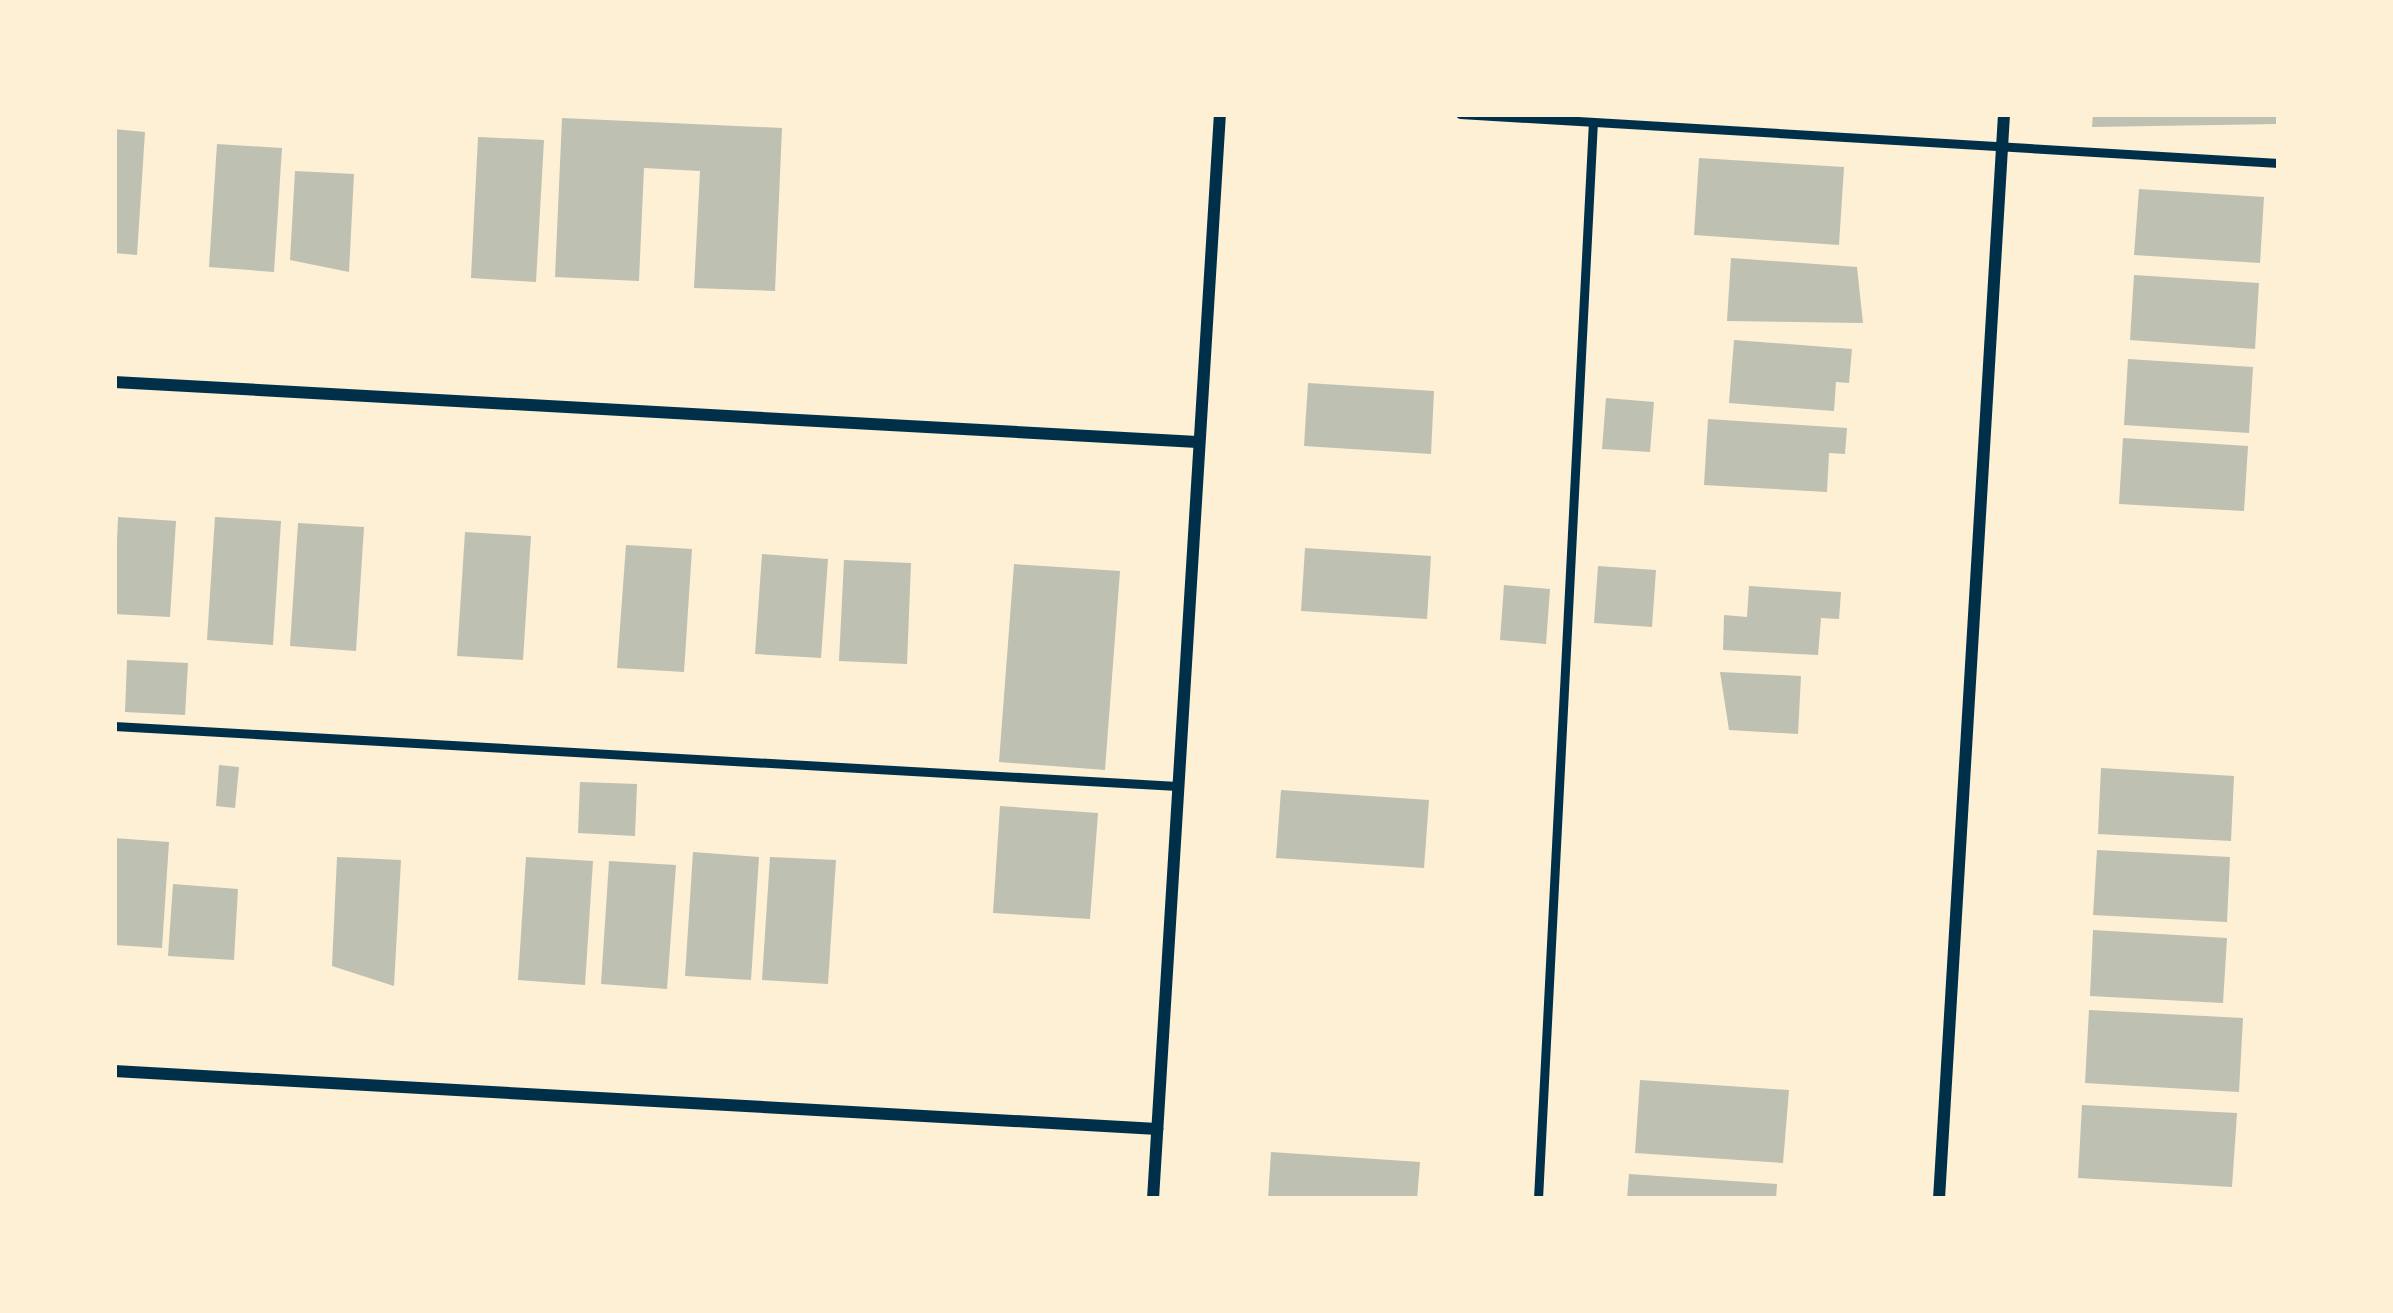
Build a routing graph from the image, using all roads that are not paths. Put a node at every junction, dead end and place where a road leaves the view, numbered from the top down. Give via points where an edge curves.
1 (1220, 114) edge
2 (1460, 114) edge
3 (2004, 114) edge
4 (1592, 122) junction
5 (2002, 145) junction
6 (2279, 163) edge
7 (114, 382) edge
8 (1197, 442) junction
9 (114, 726) edge
10 (1177, 786) junction
11 (114, 1071) edge
12 (1157, 1130) junction
13 (1153, 1199) edge
14 (1538, 1199) edge
15 (1939, 1199) edge

1 - 8 street
2 - 4 lane
3 - 5 street
4 - 5 lane
4 - 14 lane
5 - 6 lane
5 - 15 street
7 - 8 street
8 - 10 street
9 - 10 lane
10 - 12 street
11 - 12 street
12 - 13 street

